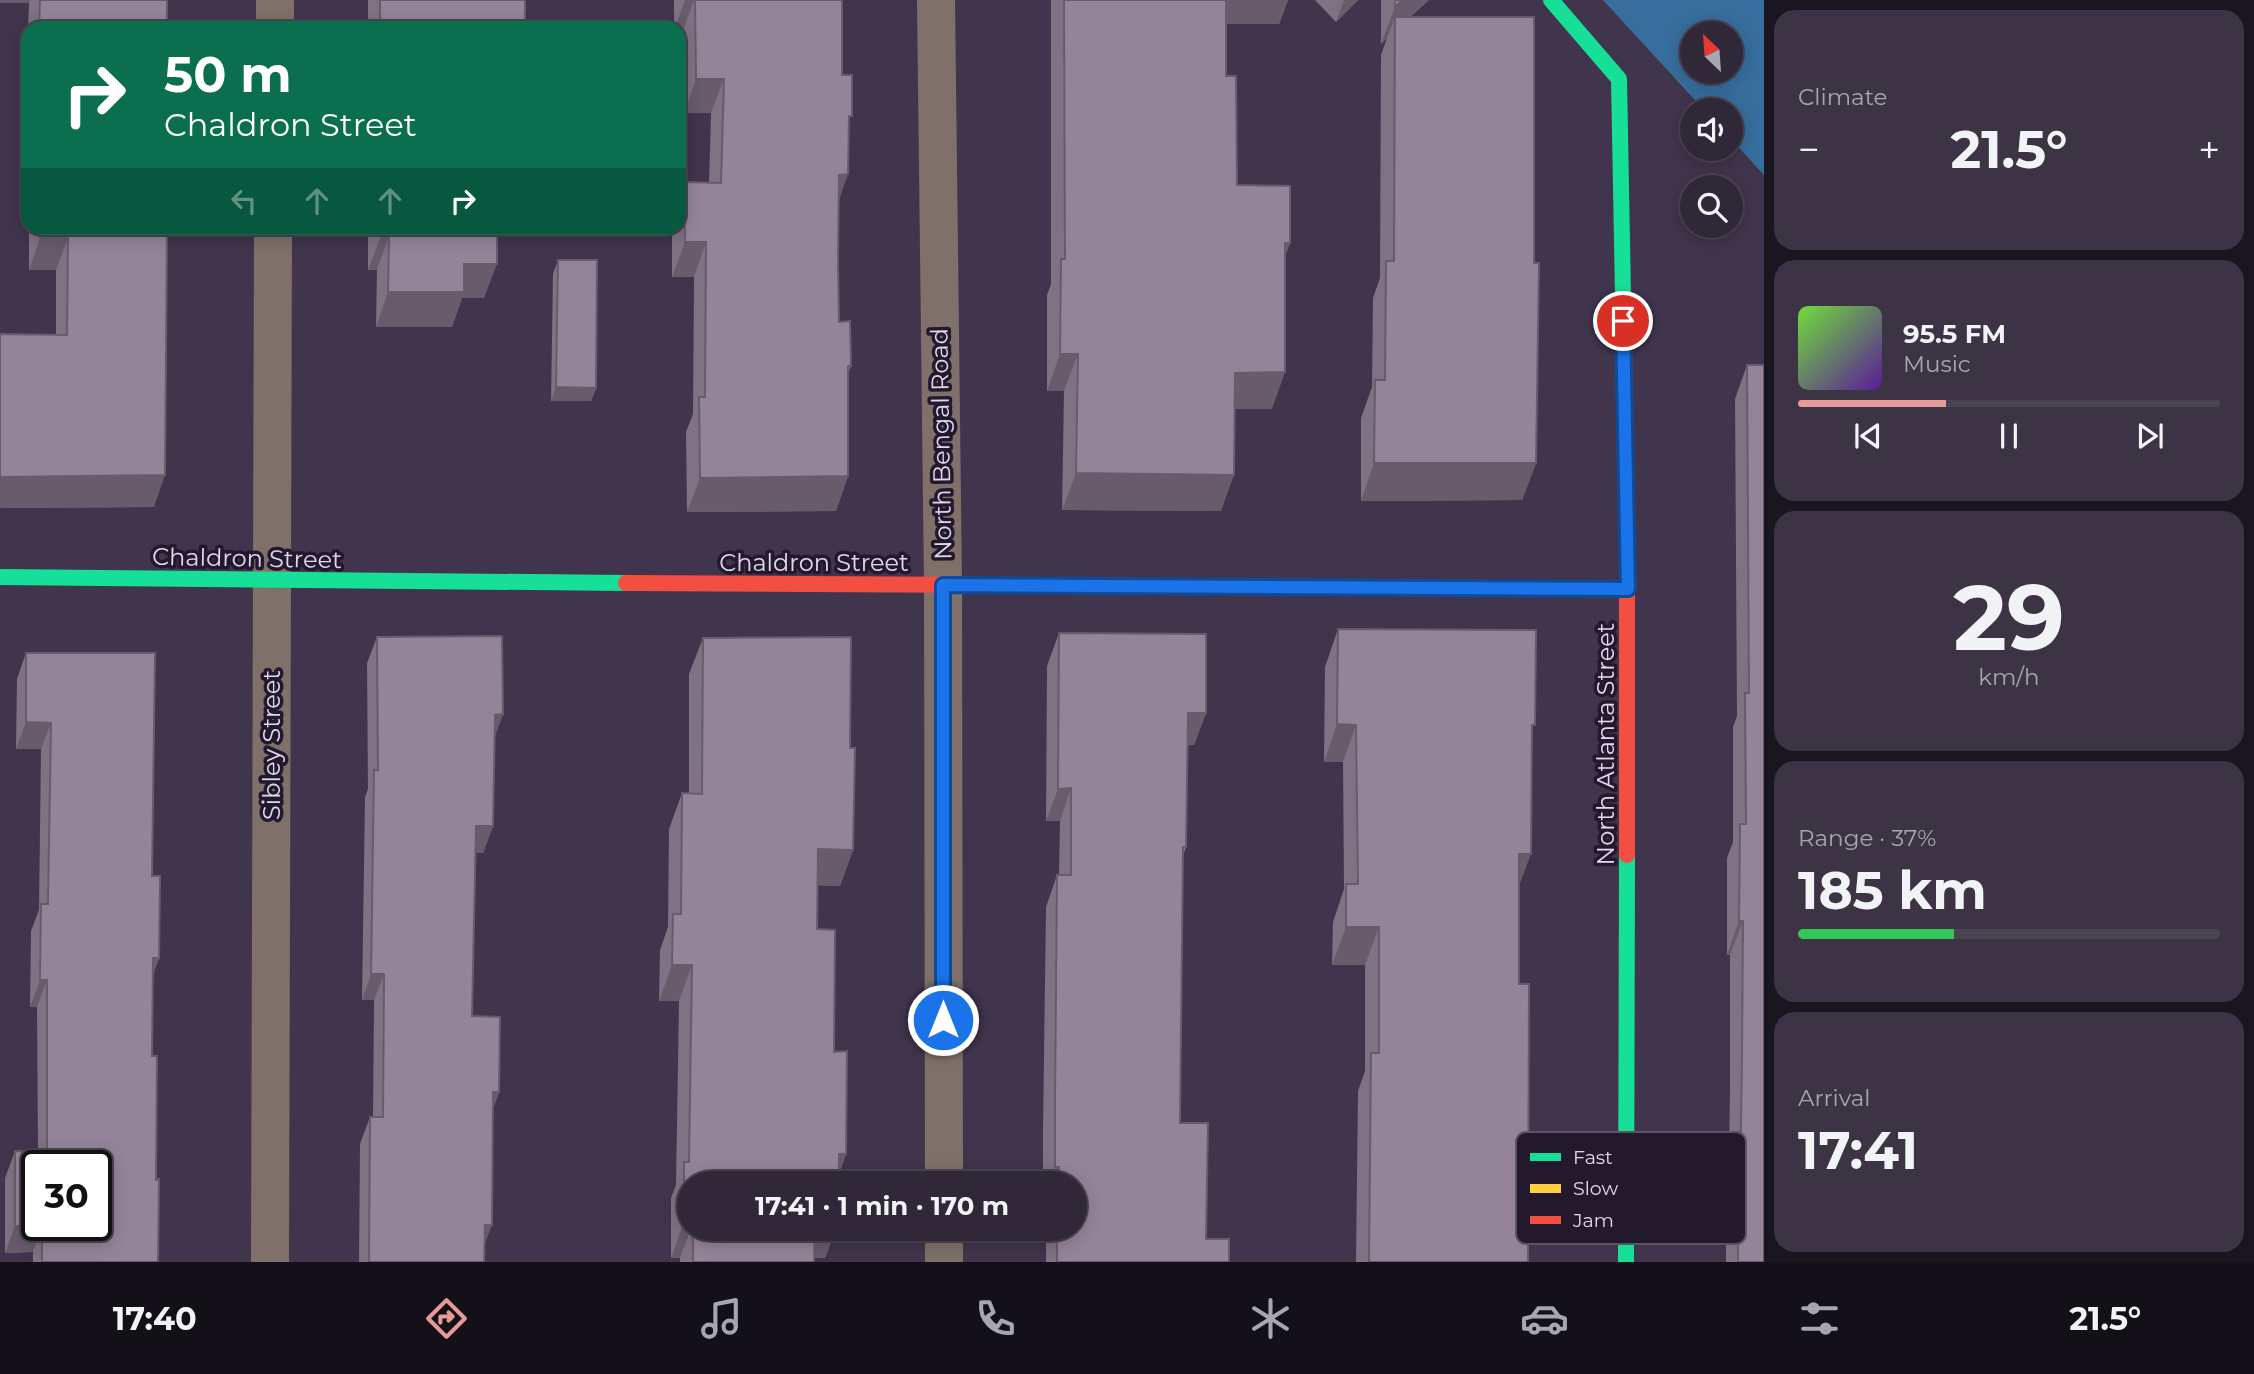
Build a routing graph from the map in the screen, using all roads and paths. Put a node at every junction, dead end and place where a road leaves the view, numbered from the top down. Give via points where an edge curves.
1 (275, 0) edge
2 (936, 0) edge
3 (1551, 0) edge
4 (275, 21) edge
5 (273, 235) edge
6 (0, 577) edge
7 (271, 581) junction
8 (943, 585) junction
9 (1628, 589) junction
10 (1626, 1132) edge
11 (944, 1171) edge
12 (944, 1241) edge
13 (1626, 1244) edge
14 (270, 1262) edge
15 (944, 1262) edge
16 (1626, 1262) edge

1 - 4 street
2 - 8 street, North Bengal Road
3 - 9 street, North Atlanta Street via 1619,79
5 - 7 street, Sibley Street
6 - 7 street, Chaldron Street
7 - 8 street, Chaldron Street
7 - 14 street, Sibley Street
8 - 9 street, Chaldron Street
8 - 11 street, North Bengal Road
9 - 10 street, North Atlanta Street
12 - 15 street
13 - 16 street, North Atlanta Street

